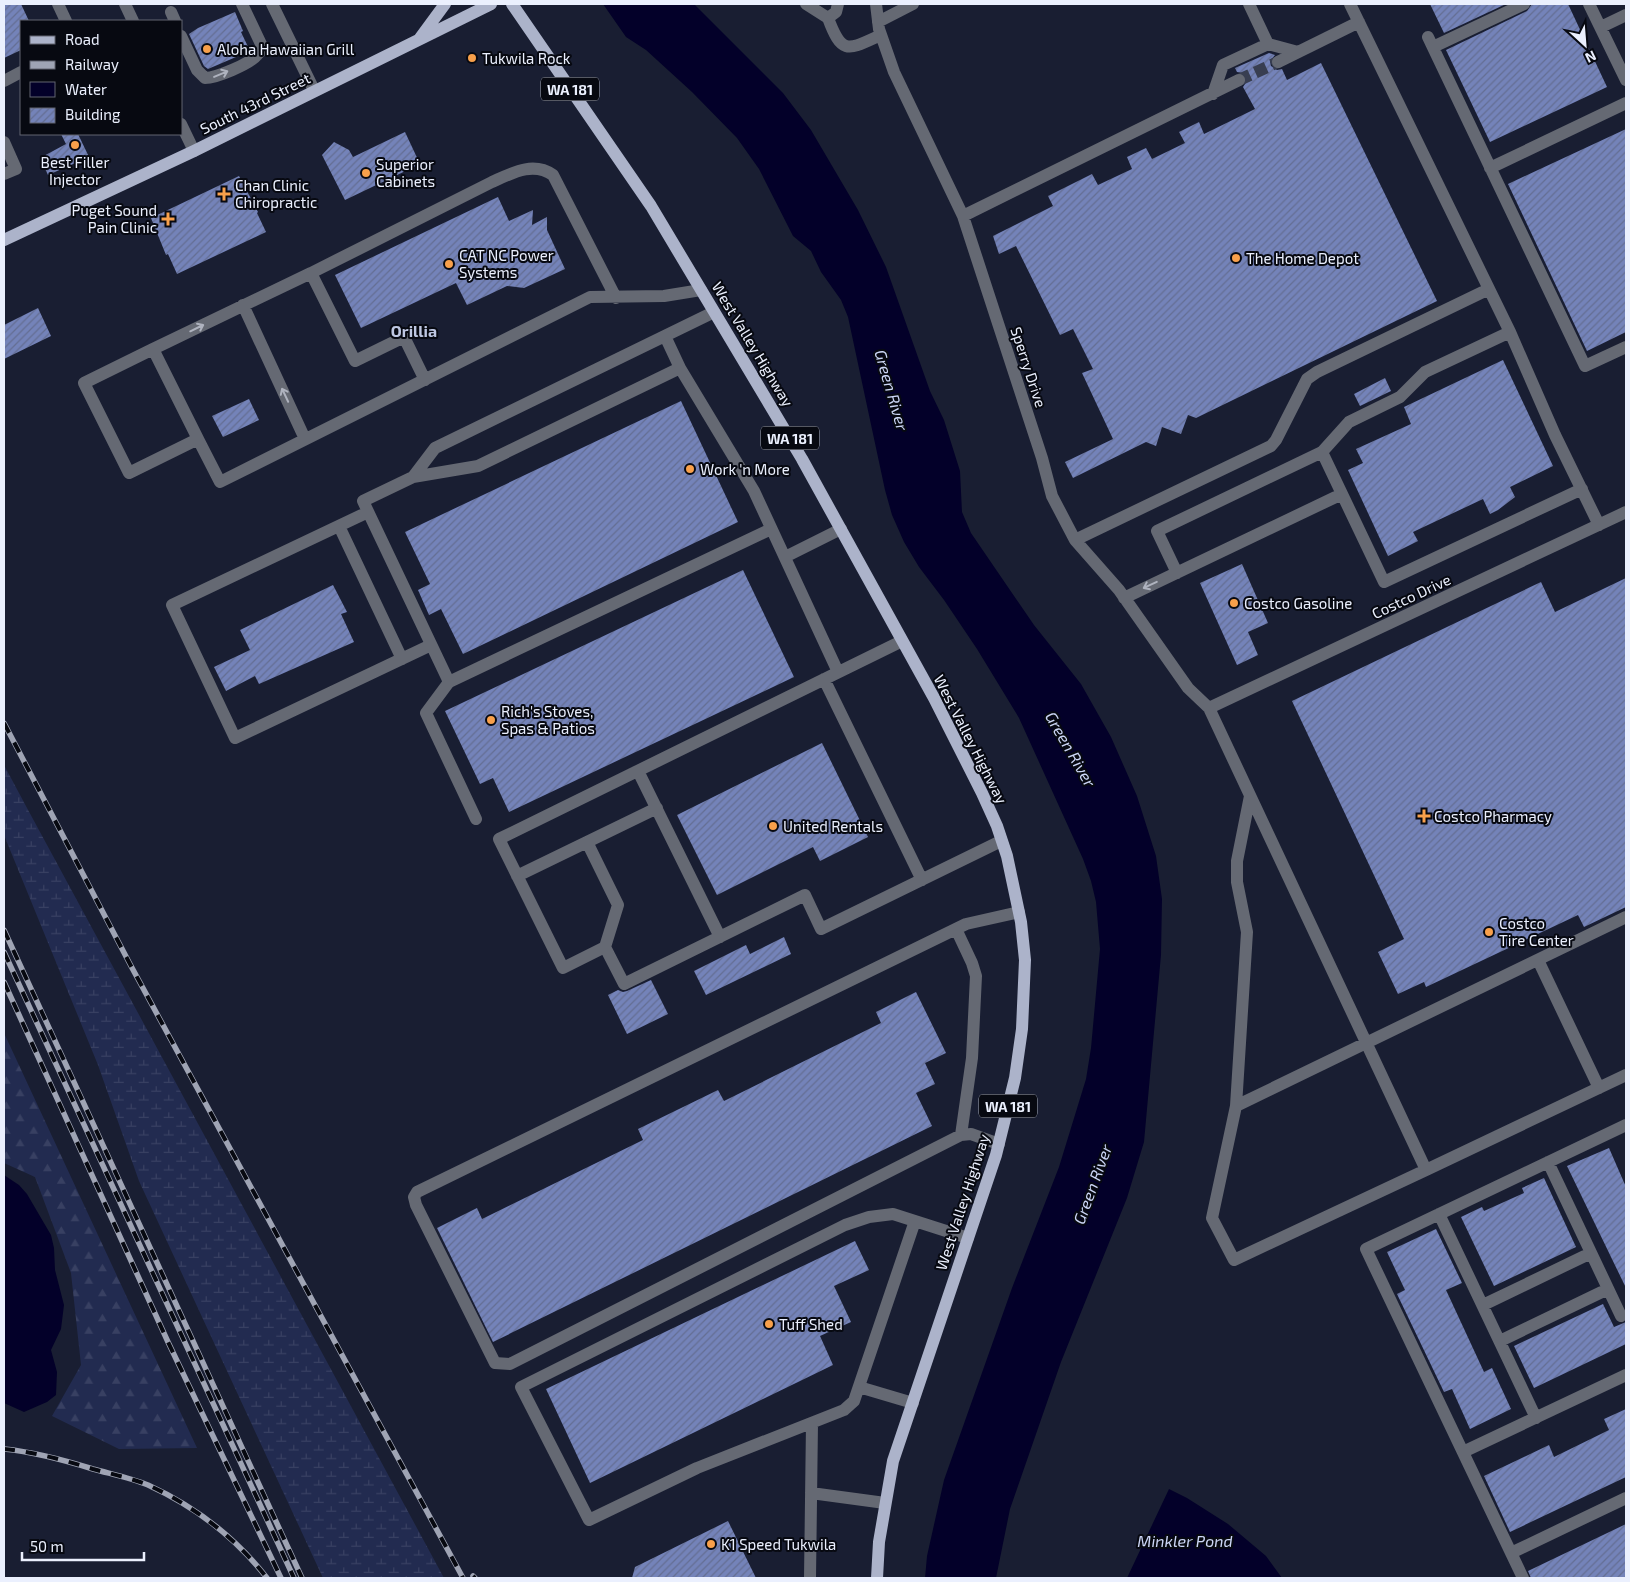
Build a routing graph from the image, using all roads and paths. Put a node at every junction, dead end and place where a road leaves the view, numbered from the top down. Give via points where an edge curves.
1 (58, 4) edge
2 (124, 4) edge
3 (242, 4) edge
4 (272, 4) edge
5 (445, 4) edge
6 (491, 4) edge
7 (512, 4) edge
8 (806, 4) edge
9 (838, 4) edge
10 (876, 4) edge
11 (913, 4) edge
12 (1249, 4) edge
13 (1350, 4) edge
14 (1524, 4) edge
15 (1589, 4) edge
16 (1626, 16) edge
17 (828, 18) junction
18 (66, 20) edge
19 (132, 20) edge
20 (878, 22) junction
21 (1359, 22) junction
22 (1601, 27) junction
23 (881, 35) junction
24 (182, 38) edge
25 (418, 40) junction
26 (1268, 44) junction
27 (1298, 52) junction
28 (1278, 62) tunnel mouth
29 (20, 73) edge
30 (1239, 80) tunnel mouth
31 (1626, 80) edge
32 (4, 81) edge
33 (314, 90) junction
34 (1213, 94) junction
35 (1626, 103) edge
36 (182, 126) edge
37 (4, 142) edge
38 (194, 151) junction
39 (1490, 168) junction
40 (4, 174) edge
41 (962, 216) junction
42 (4, 240) edge
43 (311, 273) junction
44 (1489, 289) junction
45 (701, 290) junction
46 (616, 298) junction
47 (243, 305) junction
48 (714, 312) junction
49 (1510, 332) junction
50 (664, 336) junction
51 (1626, 346) edge
52 (153, 349) junction
53 (680, 368) junction
54 (425, 380) junction
55 (198, 439) junction
56 (305, 439) junction
57 (1322, 452) junction
58 (413, 477) junction
59 (1582, 489) junction
60 (1342, 494) junction
61 (368, 512) junction
62 (1626, 512) edge
63 (1599, 525) junction
64 (338, 526) junction
65 (771, 529) junction
66 (841, 529) junction
67 (1075, 540) junction
68 (785, 557) junction
69 (1177, 573) junction
70 (1124, 598) junction
71 (902, 641) junction
72 (431, 645) junction
73 (402, 659) junction
74 (838, 672) junction
75 (824, 679) junction
76 (449, 682) junction
77 (1209, 708) junction
78 (638, 770) junction
79 (1250, 796) junction
80 (657, 808) junction
81 (476, 819) dead end
82 (1002, 840) junction
83 (587, 842) junction
84 (518, 876) junction
85 (922, 880) junction
86 (1019, 912) junction
87 (1626, 918) edge
88 (956, 929) junction
89 (720, 937) junction
90 (605, 947) junction
91 (1538, 960) junction
92 (1366, 1043) junction
93 (1626, 1075) edge
94 (1598, 1088) junction
95 (1236, 1106) junction
96 (1625, 1130) edge
97 (961, 1135) junction
98 (999, 1144) junction
99 (1548, 1162) junction
100 (1426, 1170) junction
101 (1439, 1214) junction
102 (915, 1222) junction
103 (968, 1238) junction
104 (1591, 1253) junction
105 (1608, 1289) junction
106 (1483, 1305) junction
107 (1621, 1316) dead end
108 (1500, 1340) junction
109 (1626, 1375) edge
110 (859, 1387) junction
111 (913, 1403) junction
112 (1536, 1418) junction
113 (812, 1423) junction
114 (1463, 1452) junction
115 (811, 1493) junction
116 (1626, 1498) edge
117 (885, 1503) junction
118 (1511, 1553) junction
119 (810, 1578) edge
120 (876, 1578) edge
121 (1523, 1578) edge

1 - 18 street
2 - 19 street
24 -> 3 street via 197,70 205,78 218,76 254,58 261,50 261,44
4 - 33 street
5 - 25 main road
6 - 25 main road, South 43rd Street
7 - 45 main road, West Valley Highway / WA 181 via 651,206
8 - 17 street
9 - 17 street via 836,12
10 - 20 street, Sperry Drive
11 - 20 street
12 - 26 street
13 - 21 street
14 - 39 street via 1430,42
15 - 22 street
16 - 22 street
17 - 23 street via 838,41 846,46 854,48
20 - 23 street, Sperry Drive
21 - 27 street
21 - 44 street
22 - 31 street
23 - 41 street, Sperry Drive via 894,72
25 - 33 main road, South 43rd Street
26 - 27 street
26 - 34 street via 1223,65
27 - 28 street
29 - 32 street
30 - 34 street
33 - 38 main road, South 43rd Street
34 - 41 street
35 - 39 street
36 - 38 street
37 - 40 street via 16,168
38 - 42 main road, South 43rd Street
39 - 51 street via 1584,366
41 - 67 street, Sperry Drive via 1052,496
43 - 46 street via 501,178 534,168 553,175
43 - 47 street
43 - 54 street via 354,361 404,337
44 - 49 street
44 - 67 street via 1307,379 1270,446
45 - 46 street via 664,296
45 - 48 main road, West Valley Highway / WA 181
46 - 54 street via 590,297
52 -> 47 street
56 -> 47 street
48 - 50 street
48 - 66 main road, West Valley Highway / WA 181
49 - 57 street via 1425,372 1400,397 1348,422
49 - 59 street
50 - 53 street
50 - 58 street via 435,448
52 - 55 street
52 - 55 street via 84,383 129,474
53 - 58 street via 478,466
53 - 65 street via 754,491
54 - 56 street
55 - 56 street via 220,482
57 - 60 street
57 - 69 street via 1157,531
58 - 61 street via 363,501
59 - 60 street via 1384,582
59 - 63 street
60 - 69 street
61 - 64 street
61 - 72 street
62 - 63 street, Costco Drive
63 - 77 street, Costco Drive
64 - 73 street
64 - 73 street via 172,605 231,729 236,738
65 - 68 street
65 - 76 street
66 - 68 street
66 - 71 main road, West Valley Highway / WA 181
67 - 70 street, Sperry Drive
68 - 74 street
69 -> 70 street
70 - 77 street, Sperry Drive via 1188,688
71 - 74 street
71 - 82 main road, West Valley Highway / WA 181 via 966,759
72 - 73 street
72 - 76 street
74 - 75 street
75 - 78 street
75 - 85 street
76 - 81 street via 426,713
77 - 79 street
78 - 80 street
78 - 84 street via 499,839
79 - 92 street
79 - 95 street via 1237,862 1237,882 1248,932
80 - 83 street
80 - 89 street
82 - 85 street
82 - 86 main road, West Valley Highway / WA 181
83 - 84 street
83 - 90 street via 618,905
84 - 90 street via 563,968
85 - 89 street via 821,929 805,895
86 - 88 street via 976,921
86 - 98 main road, West Valley Highway / WA 181 via 1024,960 1022,1029 1015,1078
87 - 91 street
88 - 97 street via 976,976 972,1058
88 - 97 street via 417,1192 414,1197 495,1363 510,1364
89 - 90 street via 624,984
91 - 92 street
91 - 94 street
92 - 95 street
92 - 100 street
93 - 94 street
94 - 100 street
95 - 100 street via 1212,1218 1234,1260
96 - 99 street
97 - 98 street via 971,1134
98 - 103 main road, West Valley Highway / WA 181
99 - 101 street
99 - 104 street
101 - 106 street
101 - 114 street via 1366,1249
102 - 103 street
102 - 110 street
102 - 113 street via 893,1214 845,1225 521,1387 589,1520 696,1468
103 - 111 main road, West Valley Highway / WA 181
104 - 105 street
104 - 106 street
105 - 107 street
105 - 108 street
106 - 108 street
108 - 112 street
109 - 112 street
110 - 111 street
110 - 113 street via 854,1402 844,1410
111 - 117 main road, West Valley Highway / WA 181 via 893,1461
112 - 114 street
113 - 115 street
114 - 118 street
115 - 117 street
115 - 119 street
116 - 118 street
117 - 120 main road, West Valley Highway / WA 181
118 - 121 street

